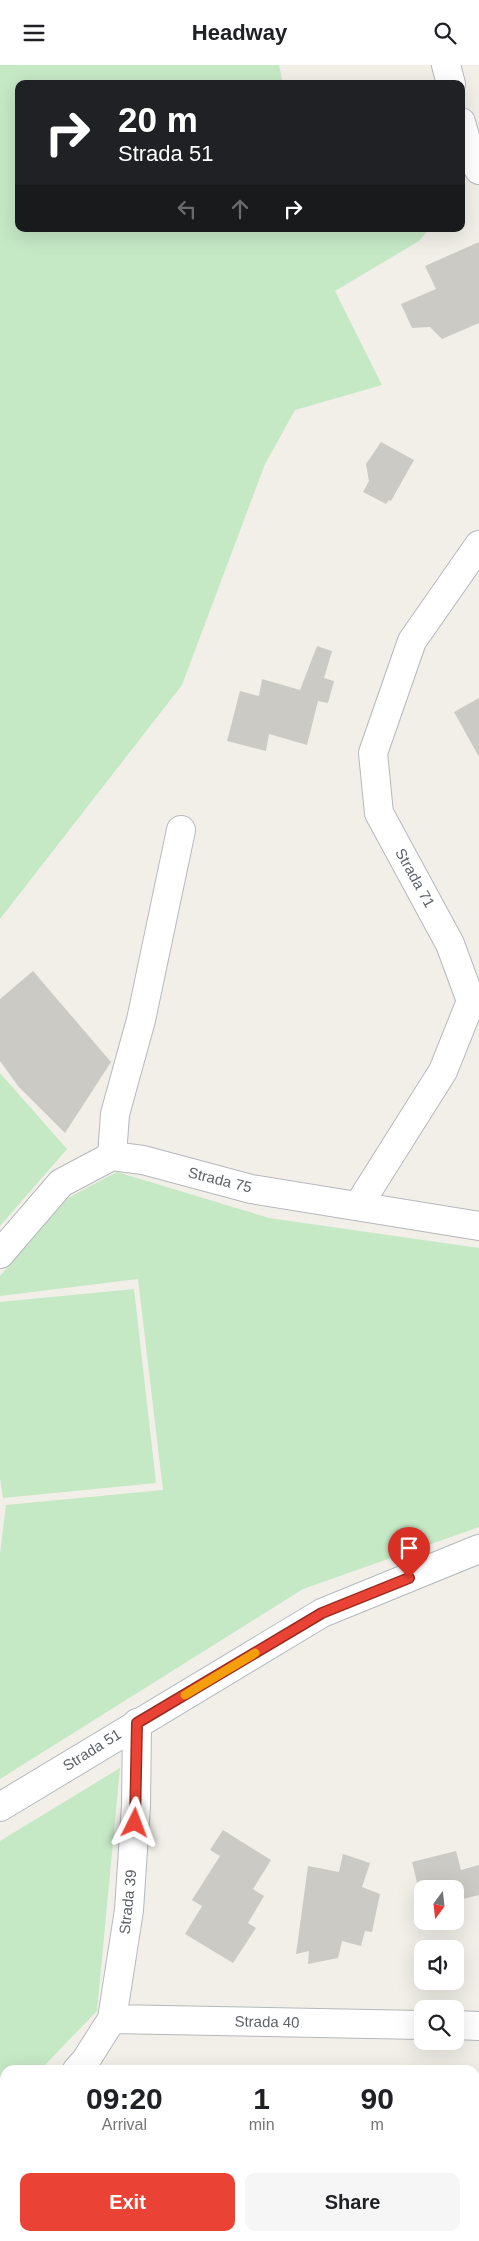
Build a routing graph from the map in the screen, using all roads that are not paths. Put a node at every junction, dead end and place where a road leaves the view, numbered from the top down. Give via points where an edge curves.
1 (446, 65) edge
2 (450, 80) edge
3 (465, 137) edge
4 (479, 170) edge
5 (479, 545) edge
6 (181, 829) dead end
7 (112, 1156) junction
8 (358, 1206) junction
9 (479, 1226) edge
10 (0, 1255) edge
11 (479, 1549) edge
12 (137, 1723) junction
13 (0, 1807) edge
14 (112, 2019) junction
15 (414, 2025) edge
16 (464, 2025) edge
17 (479, 2026) edge
18 (82, 2065) edge

1 - 2 street
3 - 4 street
5 - 8 street, Strada 71 via 412,641 373,753 379,813 450,944 471,1001 443,1071
6 - 7 street via 141,1020 115,1114
7 - 8 street, Strada 75 via 142,1160 251,1189
7 - 10 street via 61,1183
8 - 9 street, Strada 75
11 - 12 street, Strada 51 via 322,1613
12 - 13 street, Strada 51
12 - 14 street, Strada 39 via 136,1805 129,1910
14 - 15 street, Strada 40
14 - 18 street, Strada 39
16 - 17 street

